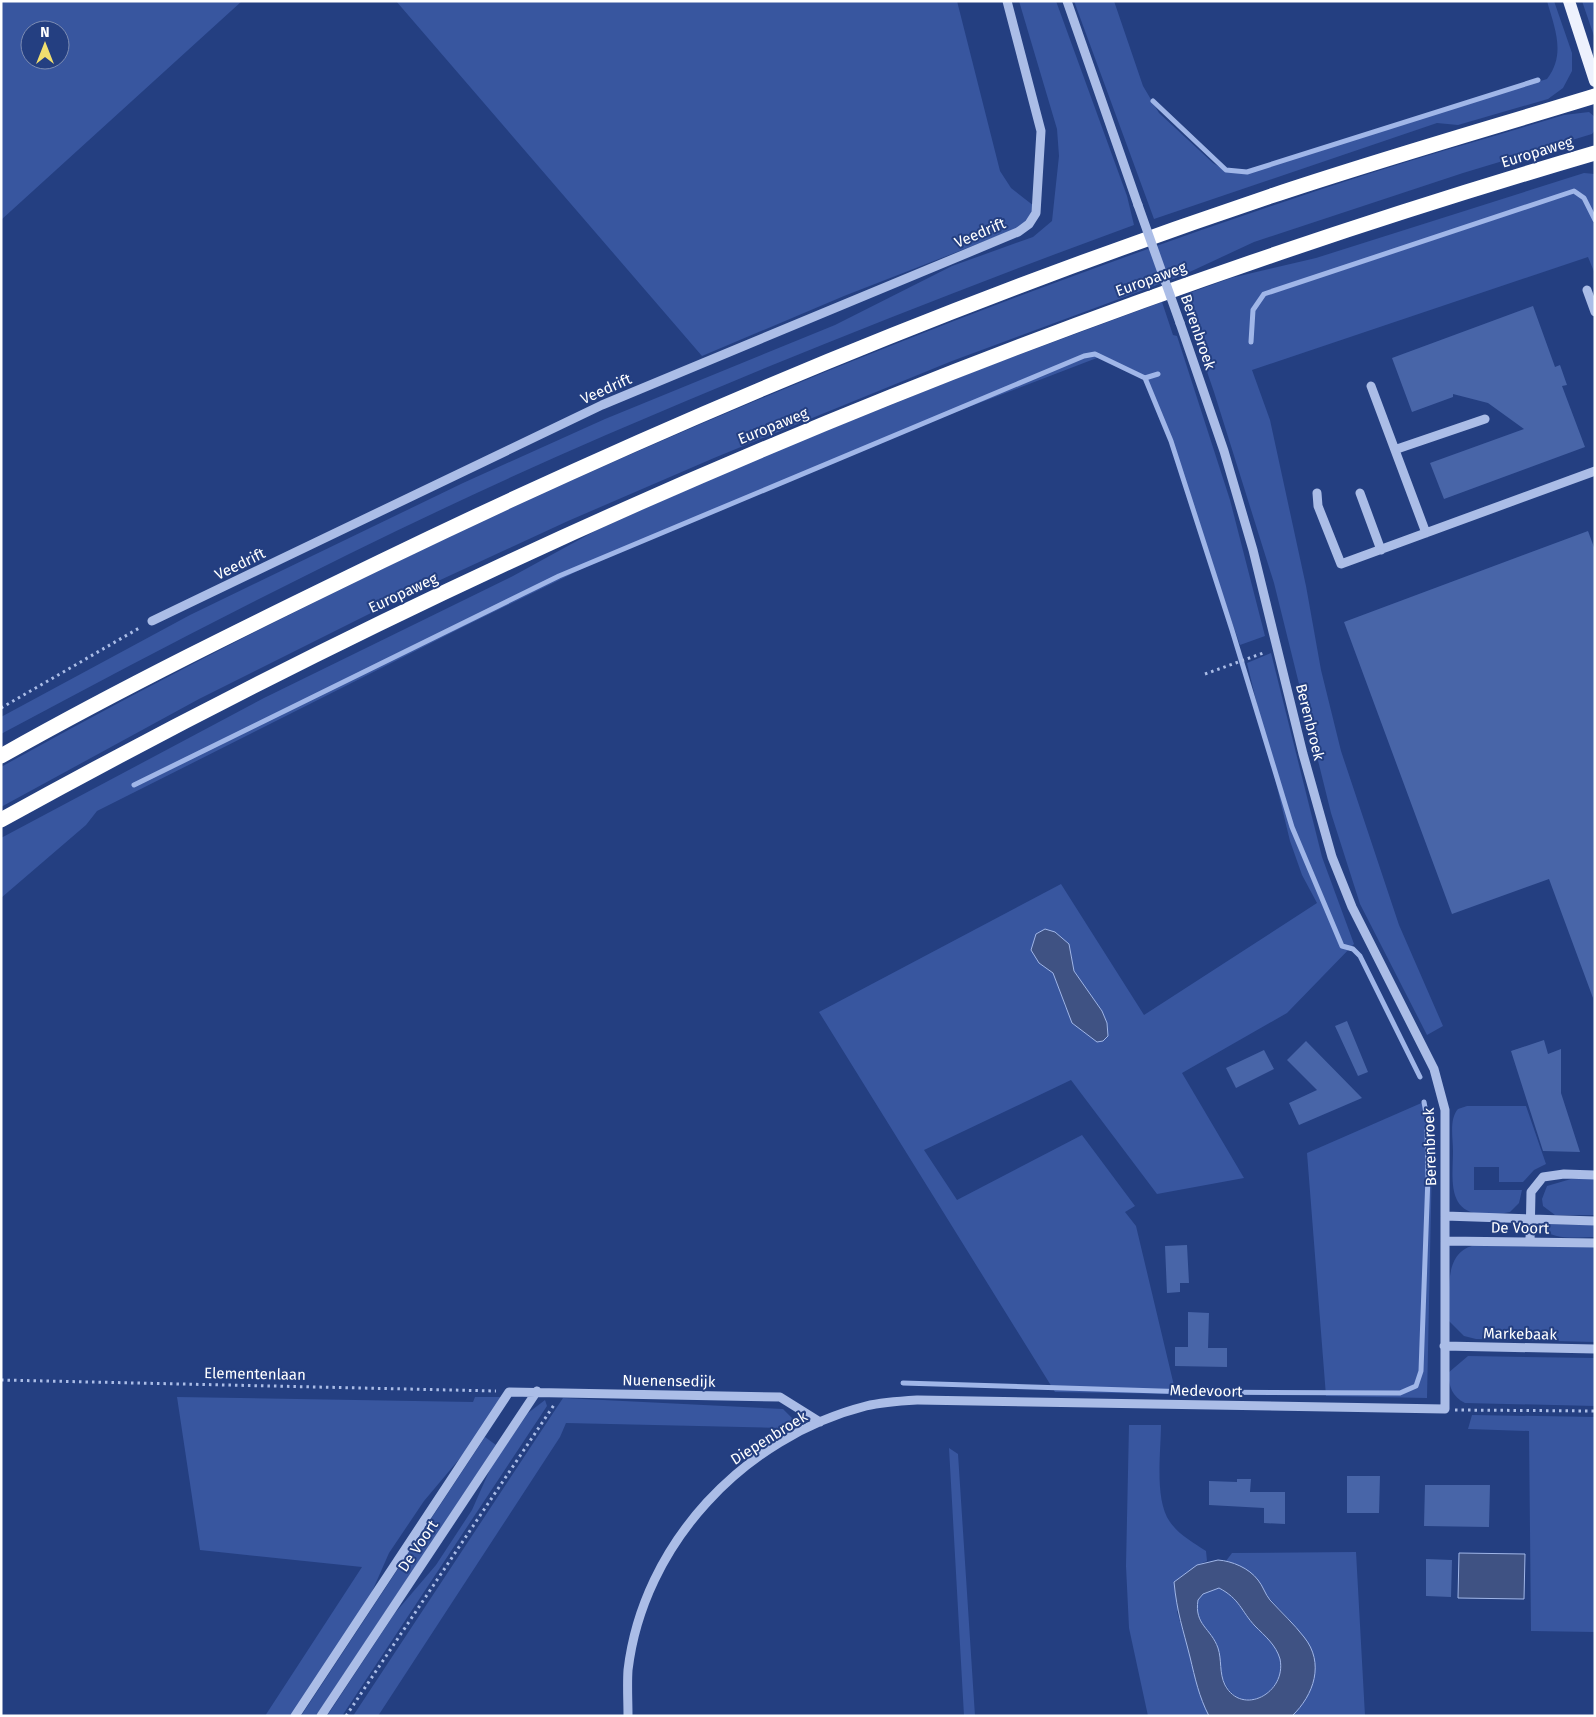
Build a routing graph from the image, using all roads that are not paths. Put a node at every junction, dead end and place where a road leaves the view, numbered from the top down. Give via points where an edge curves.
1 (1007, 1) edge
2 (1067, 1) edge
3 (1569, 1) edge
4 (1595, 81) edge
5 (1595, 96) edge
6 (1595, 153) edge
7 (1587, 290) dead end
8 (1595, 312) edge
9 (1372, 386) dead end
10 (1485, 419) dead end
11 (1397, 449) junction
12 (1595, 471) edge
13 (1317, 493) dead end
14 (1360, 493) dead end
15 (1426, 533) junction
16 (1381, 550) junction
17 (152, 621) road end
18 (1, 756) edge
19 (1, 820) edge
20 (1595, 1175) edge
21 (1445, 1216) junction
22 (1531, 1220) junction
23 (1595, 1221) edge
24 (1445, 1241) junction
25 (1530, 1241) junction
26 (1595, 1243) edge
27 (1444, 1346) junction
28 (1595, 1349) edge
29 (537, 1391) junction
30 (509, 1392) joint
31 (1445, 1409) joint
32 (820, 1422) junction
33 (295, 1716) edge
34 (321, 1716) edge
35 (628, 1716) edge

1 - 17 street, Veedrift via 1041,131 1036,213 1024,228 602,405
2 - 21 street, Berenbroek, bridge via 1224,451 1253,550 1303,754 1332,856 1352,907 1434,1069 1445,1110
3 - 4 main road
5 - 18 highway via 1270,196 954,311 728,403 522,493 250,625 94,703
6 - 19 highway, Europaweg via 1198,280 986,358 752,454 550,543 272,676 123,752
7 - 8 street
9 - 11 street
10 - 11 street
11 - 15 street
12 - 15 street
13 - 16 street via 1318,506 1341,564
14 - 16 street
15 - 16 street
20 - 22 street via 1564,1174 1543,1178 1531,1192
21 - 22 street, De Voort
21 - 24 street, Berenbroek
22 - 23 street, De Voort
22 - 25 street
24 - 25 street, De Voort
24 - 27 street, Berenbroek
25 - 26 street, De Voort
27 - 28 street, Markebaak
27 - 31 street, Berenbroek
29 - 30 street, Nuenensedijk
29 - 32 street, Nuenensedijk via 780,1397
29 - 34 street, De Voort
30 - 33 street, De Voort
31 - 32 street, Medevoort via 918,1400 868,1406
32 - 35 street, Diepenbroek via 744,1466 687,1524 664,1562 636,1636 628,1671

